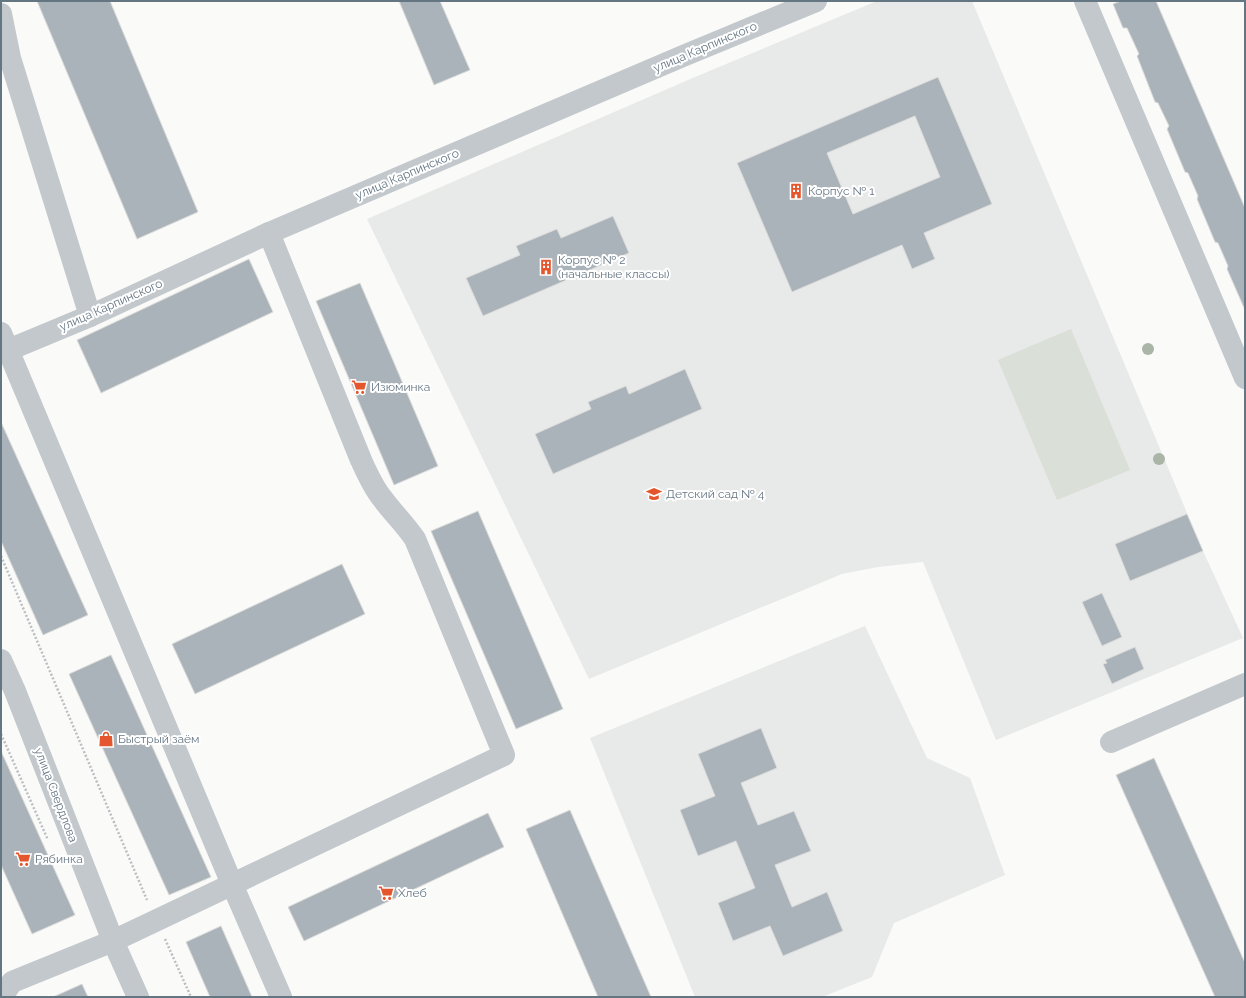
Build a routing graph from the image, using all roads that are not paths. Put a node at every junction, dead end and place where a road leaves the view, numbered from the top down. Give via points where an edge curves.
1 (816, 1) edge
2 (1085, 1) edge
3 (1, 14) edge
4 (269, 233) junction
5 (90, 316) junction
6 (4, 345) edge
7 (1245, 378) edge
8 (1, 660) edge
9 (1245, 684) edge
10 (8, 694) edge
11 (1112, 742) dead end
12 (232, 884) junction
13 (113, 941) junction
14 (2, 997) edge
15 (138, 997) edge
16 (281, 997) edge

1 - 4 street, улица Карпинского
2 - 7 street
3 - 5 street via 10,58
4 - 5 street, улица Карпинского
4 - 12 street via 370,480 415,539 504,755
5 - 6 street, улица Карпинского
6 - 12 street
8 - 10 street, улица Свердлова
9 - 11 street
10 - 13 street, улица Свердлова
12 - 13 street
12 - 16 street
13 - 14 street via 12,982
13 - 15 street, улица Свердлова

